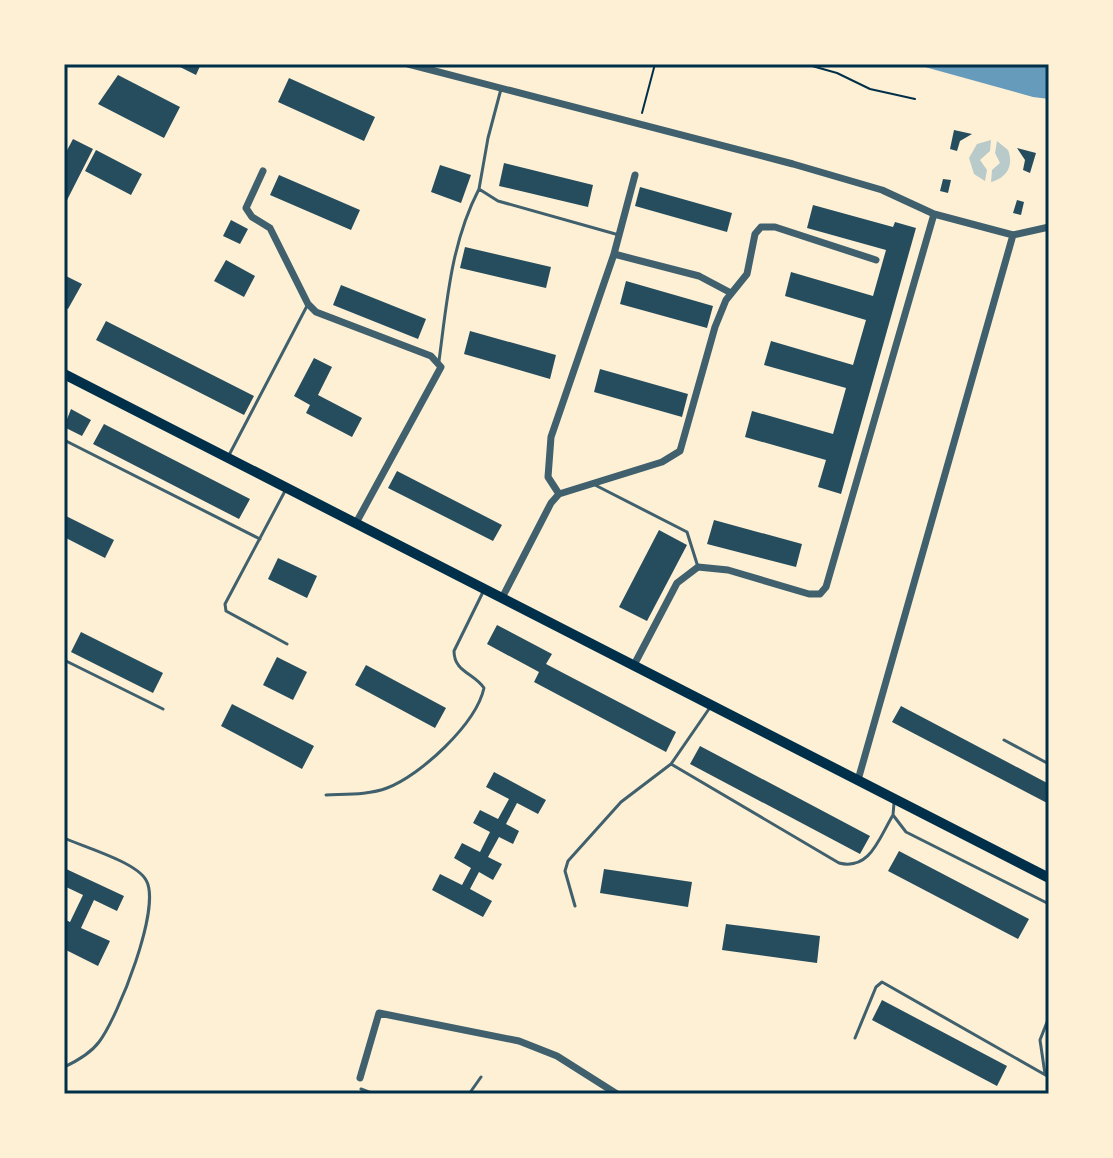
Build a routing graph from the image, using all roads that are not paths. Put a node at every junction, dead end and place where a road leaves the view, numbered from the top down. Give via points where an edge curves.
1 (408, 64) edge
2 (501, 89) junction
3 (263, 171) dead end
4 (635, 175) dead end
5 (479, 189) junction
6 (934, 214) junction
7 (1049, 227) edge
8 (619, 235) junction
9 (1013, 235) junction
10 (614, 254) junction
11 (876, 260) dead end
12 (731, 293) junction
13 (308, 304) junction
14 (439, 361) junction
15 (65, 376) edge
16 (64, 440) edge
17 (228, 458) junction
18 (590, 482) junction
19 (287, 488) junction
20 (559, 494) junction
21 (356, 523) junction
22 (260, 539) junction
23 (698, 567) junction
24 (485, 589) junction
25 (502, 598) junction
26 (287, 644) dead end
27 (64, 660) edge
28 (634, 665) junction
29 (711, 706) junction
30 (163, 709) dead end
31 (1004, 740) dead end
32 (671, 764) junction
33 (1049, 764) edge
34 (858, 780) junction
35 (326, 795) dead end
36 (895, 799) junction
37 (893, 815) junction
38 (64, 838) edge
39 (1049, 878) edge
40 (1049, 904) edge
41 (575, 906) dead end
42 (1049, 1017) edge
43 (855, 1038) dead end
44 (64, 1067) edge
45 (1047, 1076) edge
46 (481, 1077) dead end
47 (360, 1078) dead end
48 (361, 1089) dead end
49 (374, 1094) edge
50 (469, 1094) edge
51 (617, 1094) edge

1 - 2 street
2 - 5 lane
2 - 6 street via 882,190
3 - 13 street via 246,208 278,240
4 - 8 street
5 - 8 lane via 498,201
5 - 14 lane via 452,262
6 - 9 street
6 - 23 street via 826,587 820,594 809,594 728,570
7 - 9 street
8 - 10 street
9 - 34 street
10 - 12 street via 699,276
10 - 20 street via 551,437 548,477
11 - 12 street via 761,227 747,274
12 - 18 street via 715,327 680,451 662,462
13 - 14 street via 337,321
13 - 17 lane
14 - 21 street via 438,377
15 - 17 main road
16 - 22 lane
17 - 19 main road
18 - 20 street
18 - 23 lane via 687,532
19 - 21 main road
19 - 22 lane
20 - 25 street
21 - 24 main road
22 - 26 lane via 226,611
23 - 28 street via 677,583
24 - 25 main road
24 - 35 lane via 454,651 459,668 484,688 476,708 435,758 388,788
25 - 28 main road
27 - 30 lane
28 - 29 main road
29 - 32 lane
29 - 34 main road
31 - 33 lane
32 - 37 lane via 839,863 862,863
32 - 41 lane via 621,802 568,861 568,890
34 - 36 main road
36 - 37 lane
36 - 39 main road
37 - 40 lane via 906,832
38 - 44 lane via 137,870 151,892 148,925 108,1025 99,1043
42 - 45 lane via 1040,1040
43 - 45 lane via 882,982
46 - 50 lane
47 - 51 street via 379,1013 519,1041 557,1056
48 - 49 lane

